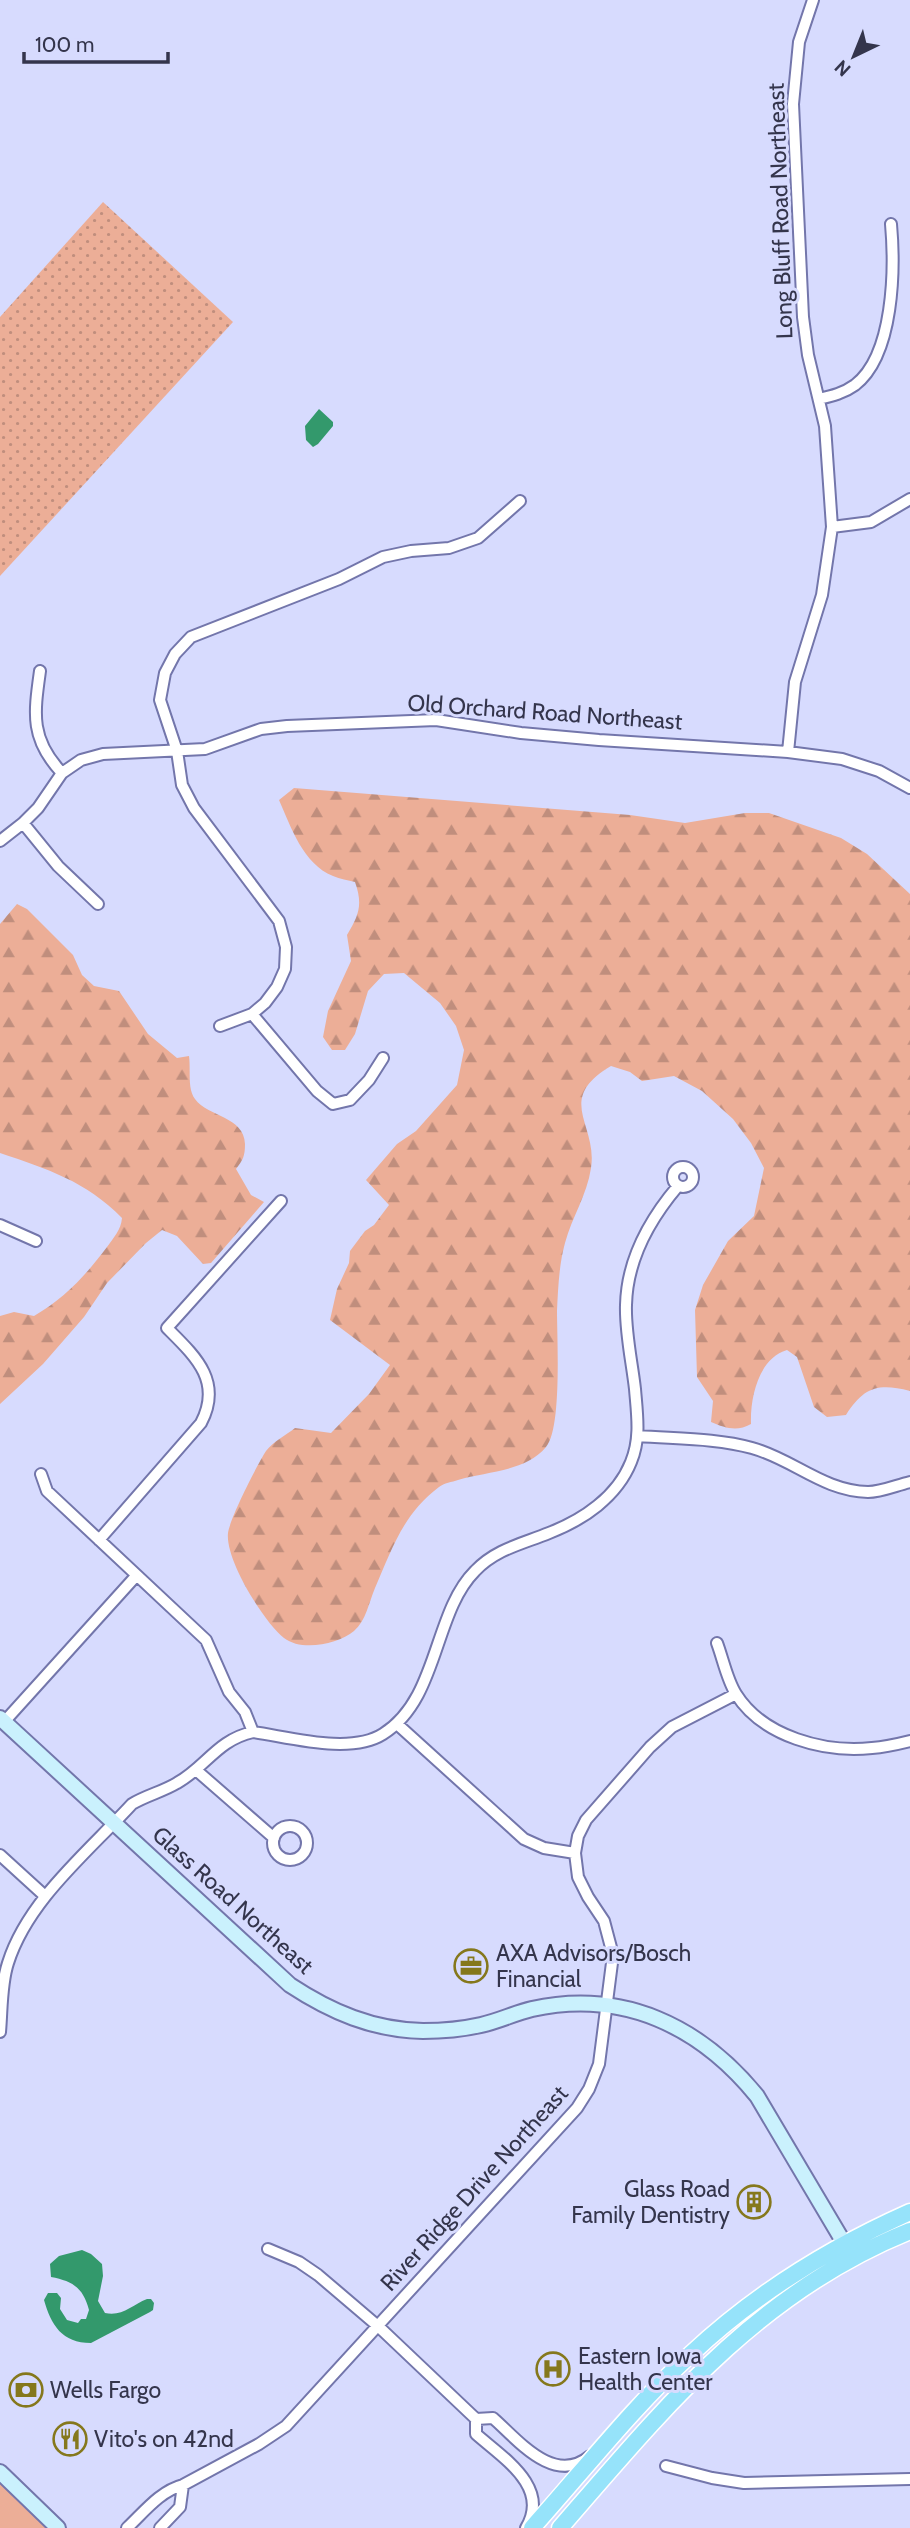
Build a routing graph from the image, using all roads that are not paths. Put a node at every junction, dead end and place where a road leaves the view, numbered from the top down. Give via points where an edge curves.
1 (813, 0) edge
2 (891, 224) dead end
3 (820, 399) junction
4 (910, 499) edge
5 (520, 501) dead end
6 (832, 527) junction
7 (40, 671) dead end
8 (177, 751) junction
9 (788, 752) junction
10 (62, 773) junction
11 (910, 788) edge
12 (23, 823) junction
13 (0, 841) edge
14 (98, 904) dead end
15 (252, 1014) junction
16 (220, 1026) dead end
17 (383, 1058) dead end
18 (678, 1186) dead end
19 (281, 1200) dead end
20 (0, 1225) edge
21 (36, 1241) dead end
22 (639, 1436) junction
23 (41, 1474) dead end
24 (910, 1482) edge
25 (99, 1540) junction
26 (136, 1576) junction
27 (717, 1643) dead end
28 (736, 1694) junction
29 (2, 1720) edge
30 (397, 1724) junction
31 (253, 1732) junction
32 (910, 1741) edge
33 (196, 1770) junction
34 (114, 1823) junction
35 (274, 1838) dead end
36 (575, 1853) junction
37 (0, 1855) edge
38 (45, 1896) junction
39 (607, 2003) junction
40 (1, 2004) edge
41 (0, 2032) edge
42 (910, 2212) edge
43 (910, 2231) edge
44 (845, 2243) junction
45 (268, 2249) dead end
46 (853, 2258) junction
47 (379, 2327) junction
48 (476, 2419) junction
49 (615, 2434) junction
50 (667, 2466) dead end
51 (0, 2472) edge
52 (910, 2479) edge
53 (183, 2485) junction
54 (58, 2528) edge
55 (127, 2528) edge
56 (160, 2528) edge
57 (526, 2528) edge
58 (532, 2528) edge
59 (560, 2528) edge

1 - 3 street, Long Bluff Road Northeast via 799,42 793,104 803,317
2 - 3 street via 894,260 878,352 856,384
3 - 6 street, Long Bluff Road Northeast
4 - 6 street via 871,522
5 - 8 street via 478,538 449,548 383,557 191,637 165,673 160,700
6 - 9 street, Long Bluff Road Northeast via 822,595 795,682
7 - 10 street via 35,720 38,739 47,758
8 - 9 street, Old Orchard Road Northeast via 205,749 261,729 286,726 436,720 520,733
8 - 10 street, Old Orchard Road Northeast via 103,754
8 - 15 street via 182,785 194,808 279,921 286,947 285,969 277,987
9 - 11 street, Old Orchard Road Northeast via 842,759
10 - 12 street, Old Orchard Road Northeast
12 - 13 street, Old Orchard Road Northeast
12 - 14 street via 58,866
15 - 16 street
15 - 17 street via 332,1104 351,1100
18 - 22 street via 648,1228 629,1281 626,1306
19 - 25 street via 167,1328 196,1357 210,1395 209,1408
20 - 21 street
22 - 24 street via 753,1448 835,1487 869,1492
22 - 30 street via 631,1463 600,1504 579,1520 493,1555 473,1572 457,1594 432,1665
23 - 25 street via 47,1491
25 - 26 street
26 - 29 street
26 - 31 street via 206,1640
27 - 28 street
28 - 32 street via 760,1720 791,1738 828,1747 871,1748
28 - 36 street via 672,1727 650,1747 586,1820
29 - 34 street, Glass Road Northeast
30 - 31 street via 361,1743
30 - 36 street via 524,1839
31 - 33 street via 228,1740
33 - 34 street via 140,1799
33 - 35 street
34 - 38 street
34 - 39 street, Glass Road Northeast via 290,1985 340,2014 376,2026 427,2031 481,2025 554,2005
36 - 39 street, River Ridge Drive Northeast via 579,1877 610,1941
37 - 38 street
38 - 40 street via 14,1947
39 - 44 street, Glass Road Northeast via 685,2032 738,2072
39 - 47 street, River Ridge Drive Northeast via 599,2064 577,2108
40 - 41 street
42 - 44 main road
43 - 46 main road
44 - 46 street, Glass Road Northeast
44 - 49 main road via 731,2319 690,2354
45 - 47 street via 318,2275
46 - 59 main road via 780,2303 698,2373
47 - 48 street
47 - 53 street, River Ridge Drive Northeast via 286,2426
48 - 49 street via 493,2418 534,2454 566,2467 584,2460
48 - 57 street via 477,2434 530,2487 534,2503
49 - 58 main road
50 - 52 street via 744,2483
51 - 54 street
53 - 55 street, River Ridge Drive Northeast via 156,2500
53 - 56 street via 180,2507

